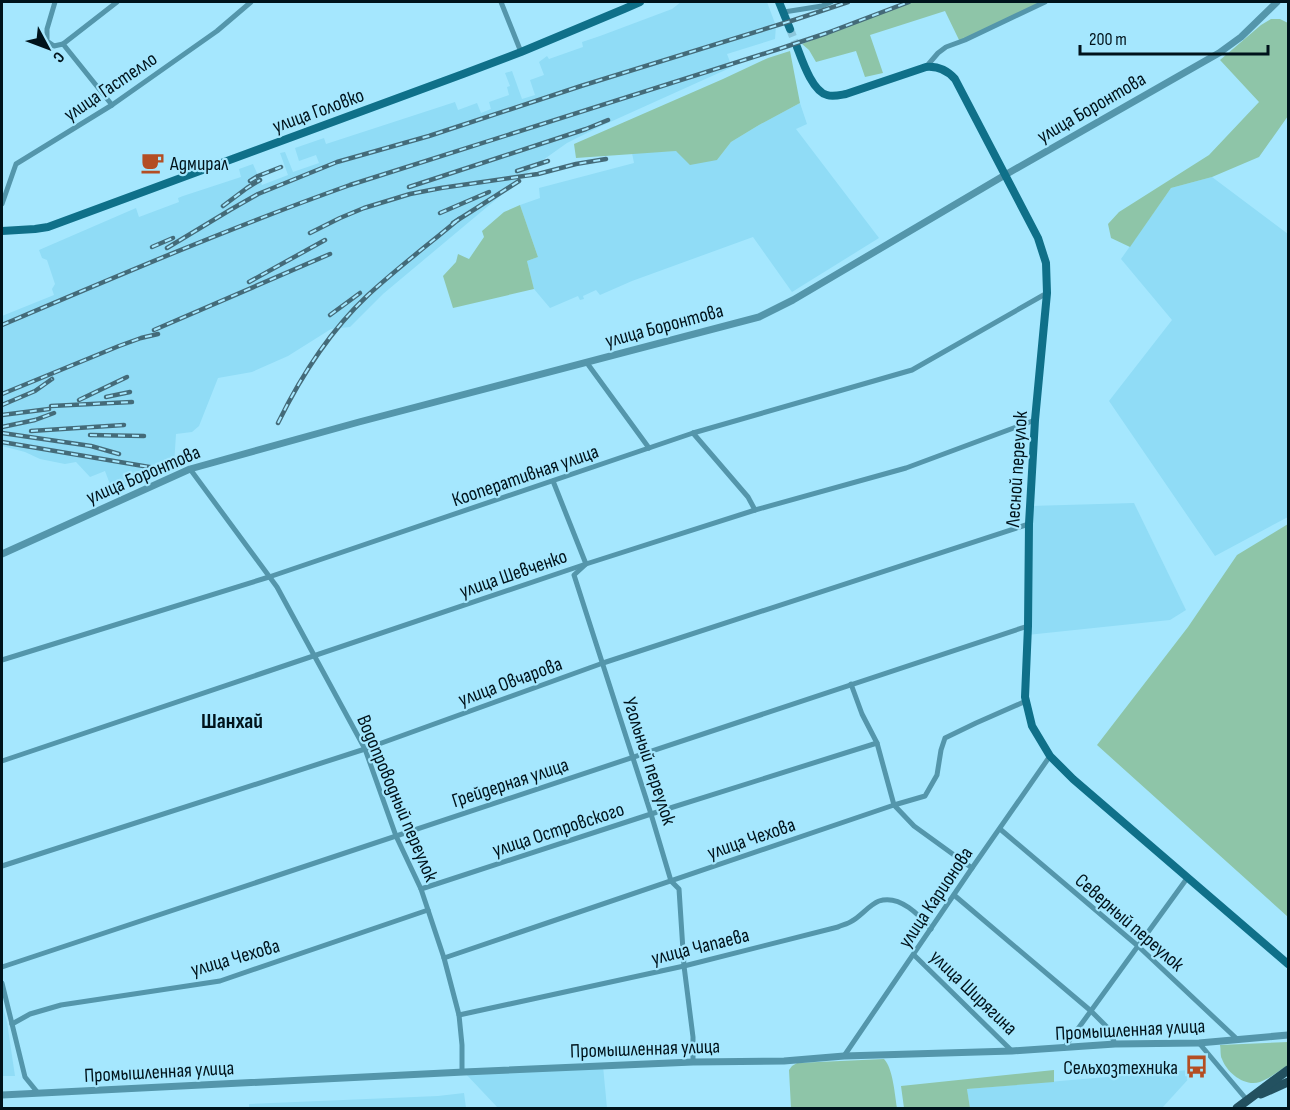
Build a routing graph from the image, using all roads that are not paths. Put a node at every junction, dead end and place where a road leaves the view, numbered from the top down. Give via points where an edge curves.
1 (55, 2) edge
2 (117, 2) edge
3 (251, 2) edge
4 (501, 2) edge
5 (640, 2) edge
6 (779, 2) edge
7 (831, 2) edge
8 (1045, 2) edge
9 (1277, 2) edge
10 (784, 12) junction
11 (790, 29) tunnel mouth
12 (63, 44) junction
13 (797, 47) tunnel mouth
14 (521, 52) junction
15 (926, 67) junction
16 (112, 105) junction
17 (1005, 175) junction
18 (2, 204) edge
19 (2, 231) edge
20 (1047, 293) junction
21 (587, 363) junction
22 (1035, 420) junction
23 (693, 433) junction
24 (649, 448) junction
25 (190, 469) junction
26 (553, 481) junction
27 (755, 510) junction
28 (1029, 524) junction
29 (2, 554) edge
30 (586, 564) junction
31 (269, 577) junction
32 (1028, 626) junction
33 (315, 657) junction
34 (2, 660) edge
35 (603, 663) junction
36 (851, 684) junction
37 (1026, 701) junction
38 (877, 743) junction
39 (365, 749) junction
40 (1050, 756) junction
41 (633, 757) junction
42 (2, 761) edge
43 (894, 805) junction
44 (651, 814) junction
45 (1000, 829) junction
46 (396, 836) junction
47 (2, 866) edge
48 (972, 868) junction
49 (1188, 877) junction
50 (671, 881) junction
51 (421, 889) junction
52 (954, 895) junction
53 (428, 910) junction
54 (931, 929) junction
55 (1138, 946) junction
56 (914, 955) junction
57 (444, 958) junction
58 (1288, 964) edge
59 (684, 966) junction
60 (2, 967) edge
61 (2, 982) edge
62 (1091, 1011) junction
63 (459, 1015) junction
64 (12, 1023) junction
65 (1288, 1035) edge
66 (1238, 1040) junction
67 (1199, 1043) junction
68 (1115, 1044) junction
69 (1064, 1048) junction
70 (1012, 1051) junction
71 (844, 1056) junction
72 (693, 1062) junction
73 (1288, 1070) edge
74 (462, 1072) junction
75 (1288, 1082) edge
76 (38, 1094) junction
77 (2, 1095) edge
78 (1249, 1099) junction
79 (1237, 1108) edge

1 - 12 street via 47,41 54,46
2 - 12 street
3 - 16 street, улица Гастелло via 217,31
4 - 14 street
5 - 14 main road, улица Головко
6 - 10 main road
7 - 10 street
8 - 15 street via 946,47
9 - 17 street, улица Боронтова via 1219,53
10 - 11 main road
12 - 16 street
13 - 15 main road via 814,85 827,95 846,94
14 - 19 main road, улица Головко via 48,227
15 - 17 main road, Лесной переулок via 942,69 955,79
16 - 18 street, улица Гастелло via 16,164
17 - 20 main road, Лесной переулок via 1038,238 1046,263
17 - 21 street, улица Боронтова via 793,300 759,316
20 - 22 main road, Лесной переулок
20 - 23 street, Кооперативная улица via 912,370
21 - 24 street
21 - 25 street, улица Боронтова
22 - 27 street, улица Шевченко via 906,468
22 - 28 main road, Лесной переулок
23 - 24 street, Кооперативная улица
23 - 27 street via 748,496
24 - 26 street, Кооперативная улица
25 - 29 street, улица Боронтова
25 - 31 street, Водопроводный переулок
26 - 30 street
26 - 31 street, Кооперативная улица
27 - 30 street, улица Шевченко
28 - 32 main road, Лесной переулок
28 - 35 street, улица Овчарова
30 - 33 street, улица Шевченко
30 - 35 street, Угольный переулок via 574,575
31 - 33 street, Водопроводный переулок
31 - 34 street, Кооперативная улица
32 - 36 street, Грейдерная улица
32 - 37 main road, Лесной переулок
33 - 39 street, Водопроводный переулок
33 - 42 street, улица Шевченко
35 - 39 street, улица Овчарова
35 - 41 street, Угольный переулок
36 - 38 street
36 - 41 street, Грейдерная улица
37 - 40 main road, Лесной переулок via 1032,726
37 - 43 street, улица Чехова via 945,738 937,775 925,796
38 - 43 street
38 - 44 street, улица Островского
39 - 46 street, Водопроводный переулок
39 - 47 street, улица Овчарова
40 - 45 street, улица Карионова
40 - 49 main road, Лесной переулок
41 - 44 street, Угольный переулок
41 - 46 street, Грейдерная улица
43 - 48 street via 914,826
43 - 50 street, улица Чехова
44 - 50 street, Угольный переулок
44 - 51 street, улица Островского
45 - 48 street, улица Карионова
45 - 55 street, Северный переулок
46 - 51 street, Водопроводный переулок
46 - 60 street, Грейдерная улица
48 - 52 street, улица Карионова
49 - 55 street
49 - 58 main road, Лесной переулок
50 - 57 street, улица Чехова
50 - 59 street, Угольный переулок via 679,889
51 - 53 street, Водопроводный переулок
52 - 54 street, улица Карионова
52 - 62 street
53 - 57 street, Водопроводный переулок
53 - 64 street, улица Чехова via 220,981 61,1005
54 - 56 street, улица Карионова
54 - 59 street, улица Чапаева via 902,903 879,901 838,927
55 - 62 street
55 - 66 street, Северный переулок
56 - 70 street, улица Ширягина
56 - 71 street, улица Карионова
57 - 63 street, Водопроводный переулок
59 - 63 street, улица Чапаева
59 - 72 street, Угольный переулок
61 - 64 street
62 - 68 street via 1108,1028
62 - 69 street
63 - 74 street, Водопроводный переулок
64 - 76 street via 25,1077
65 - 66 street, Промышленная улица
66 - 67 street, Промышленная улица
67 - 68 street, Промышленная улица
67 - 78 street
68 - 69 street, Промышленная улица
69 - 70 street, Промышленная улица
70 - 71 street, Промышленная улица
71 - 72 street, Промышленная улица
72 - 74 street, Промышленная улица
73 - 78 main road
74 - 76 street, Промышленная улица
75 - 78 main road
76 - 77 street, Промышленная улица
78 - 79 main road

